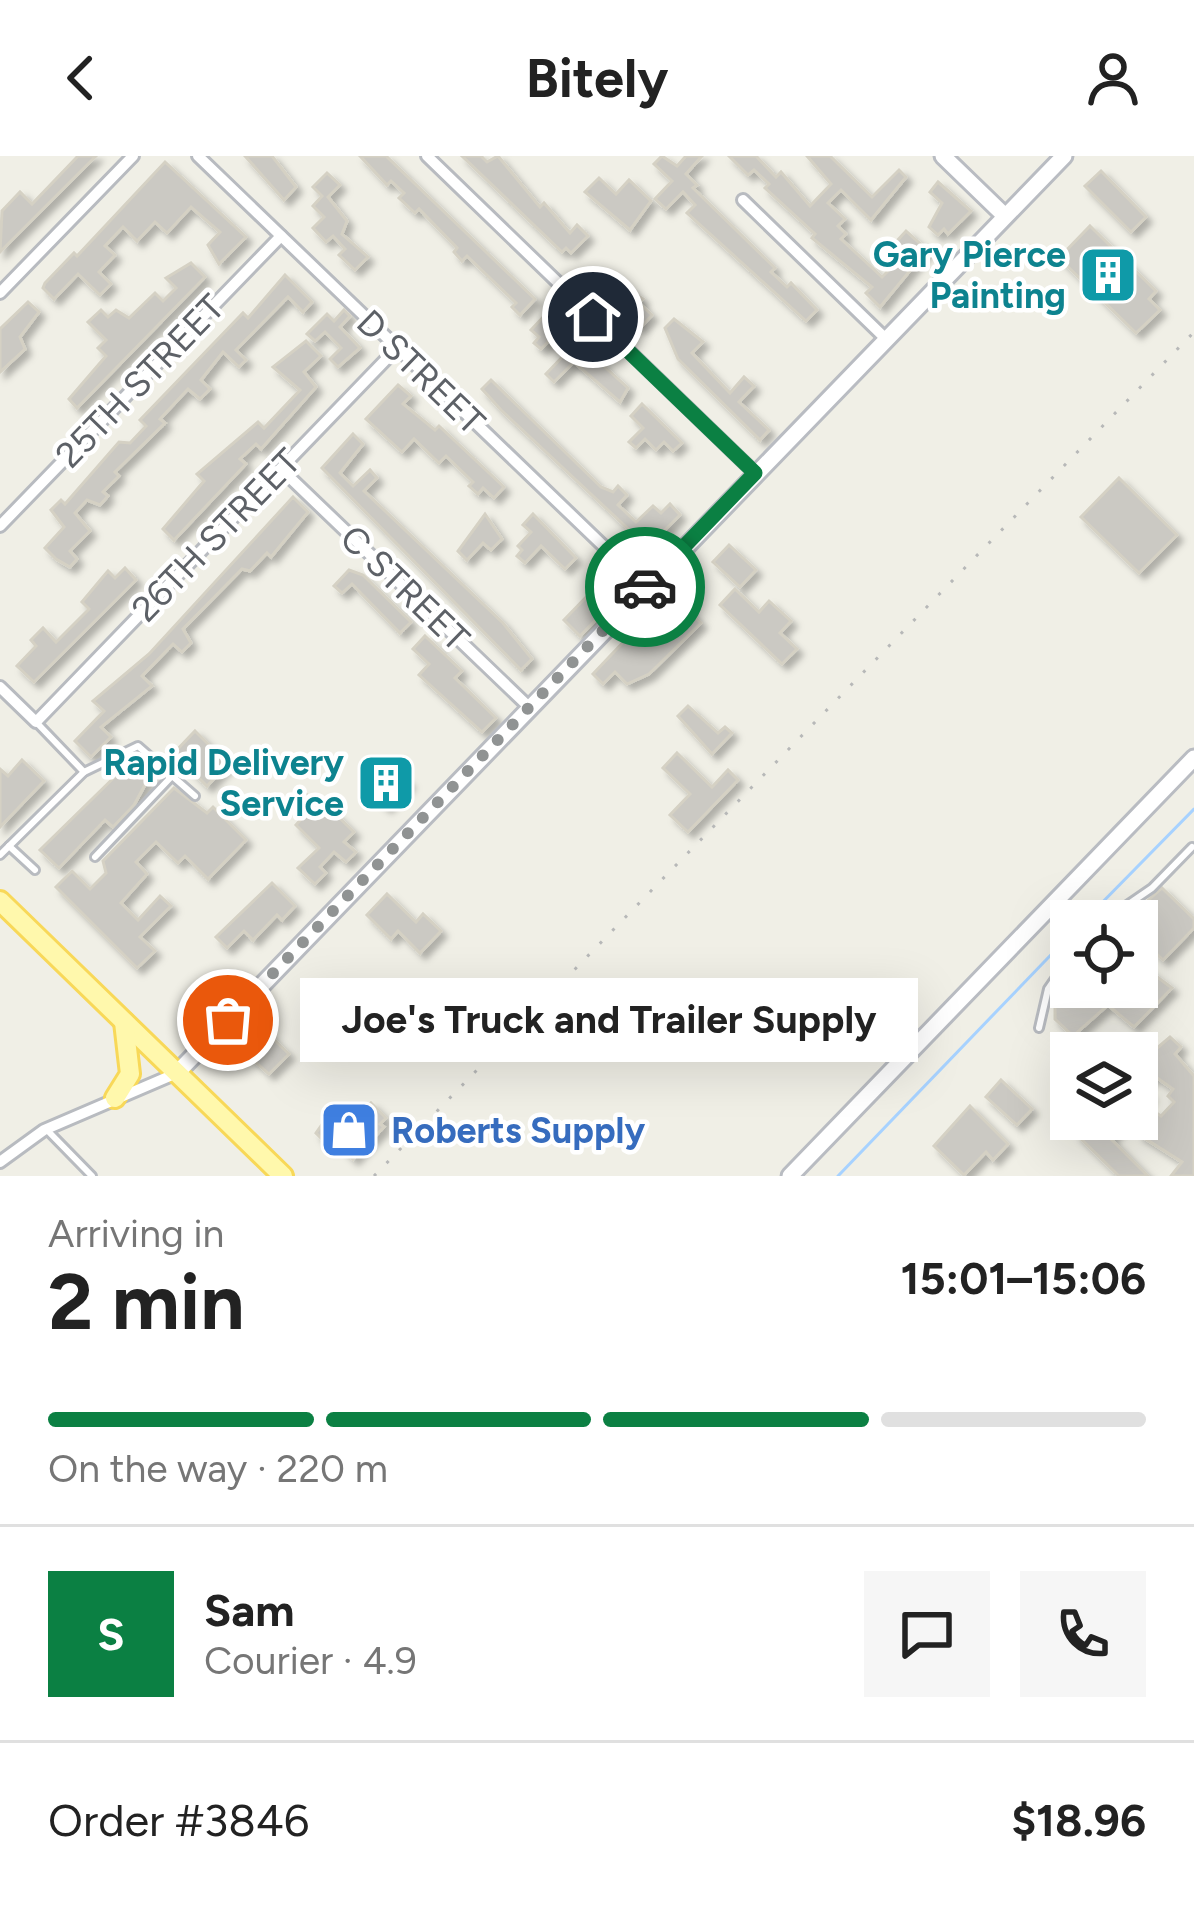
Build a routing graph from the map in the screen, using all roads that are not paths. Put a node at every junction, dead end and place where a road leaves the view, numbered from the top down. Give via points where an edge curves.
1 (133, 156) edge
2 (199, 156) edge
3 (427, 156) edge
4 (943, 156) edge
5 (1064, 156) edge
6 (743, 200) dead end
7 (1005, 216) junction
8 (281, 236) junction
9 (0, 292) edge
10 (886, 339) junction
11 (397, 349) junction
12 (281, 469) junction
13 (755, 473) junction
14 (0, 526) edge
15 (645, 586) junction
16 (0, 687) edge
17 (529, 706) junction
18 (36, 722) junction
19 (1194, 758) edge
20 (83, 772) junction
21 (172, 775) junction
22 (195, 796) dead end
23 (9, 846) junction
24 (1192, 848) edge
25 (0, 855) edge
26 (95, 857) dead end
27 (35, 870) dead end
28 (1135, 900) edge
29 (0, 901) edge
30 (1050, 986) edge
31 (124, 1022) junction
32 (1039, 1028) dead end
33 (177, 1072) junction
34 (115, 1098) junction
35 (46, 1130) junction
36 (0, 1162) edge
37 (92, 1176) edge
38 (283, 1176) edge
39 (790, 1176) edge

1 - 9 street
2 - 8 street, D STREET
3 - 13 street
4 - 7 main road
5 - 7 main road
6 - 10 street
7 - 10 main road
8 - 11 street, D STREET
8 - 14 street, 25TH STREET
10 - 13 main road
11 - 12 street, 26TH STREET
11 - 15 street, D STREET
12 - 17 street, C STREET
12 - 18 street, 26TH STREET
13 - 15 main road
15 - 17 main road
16 - 18 street
17 - 33 main road
18 - 20 lane
19 - 39 main road
20 - 21 lane via 138,746
20 - 23 lane
21 - 22 lane
21 - 26 lane
23 - 25 lane
23 - 27 lane
24 - 28 lane
29 - 31 main road
30 - 32 lane
31 - 33 main road
31 - 34 main road via 131,1062
33 - 34 street
33 - 38 main road
34 - 35 street
35 - 36 street
35 - 37 lane

